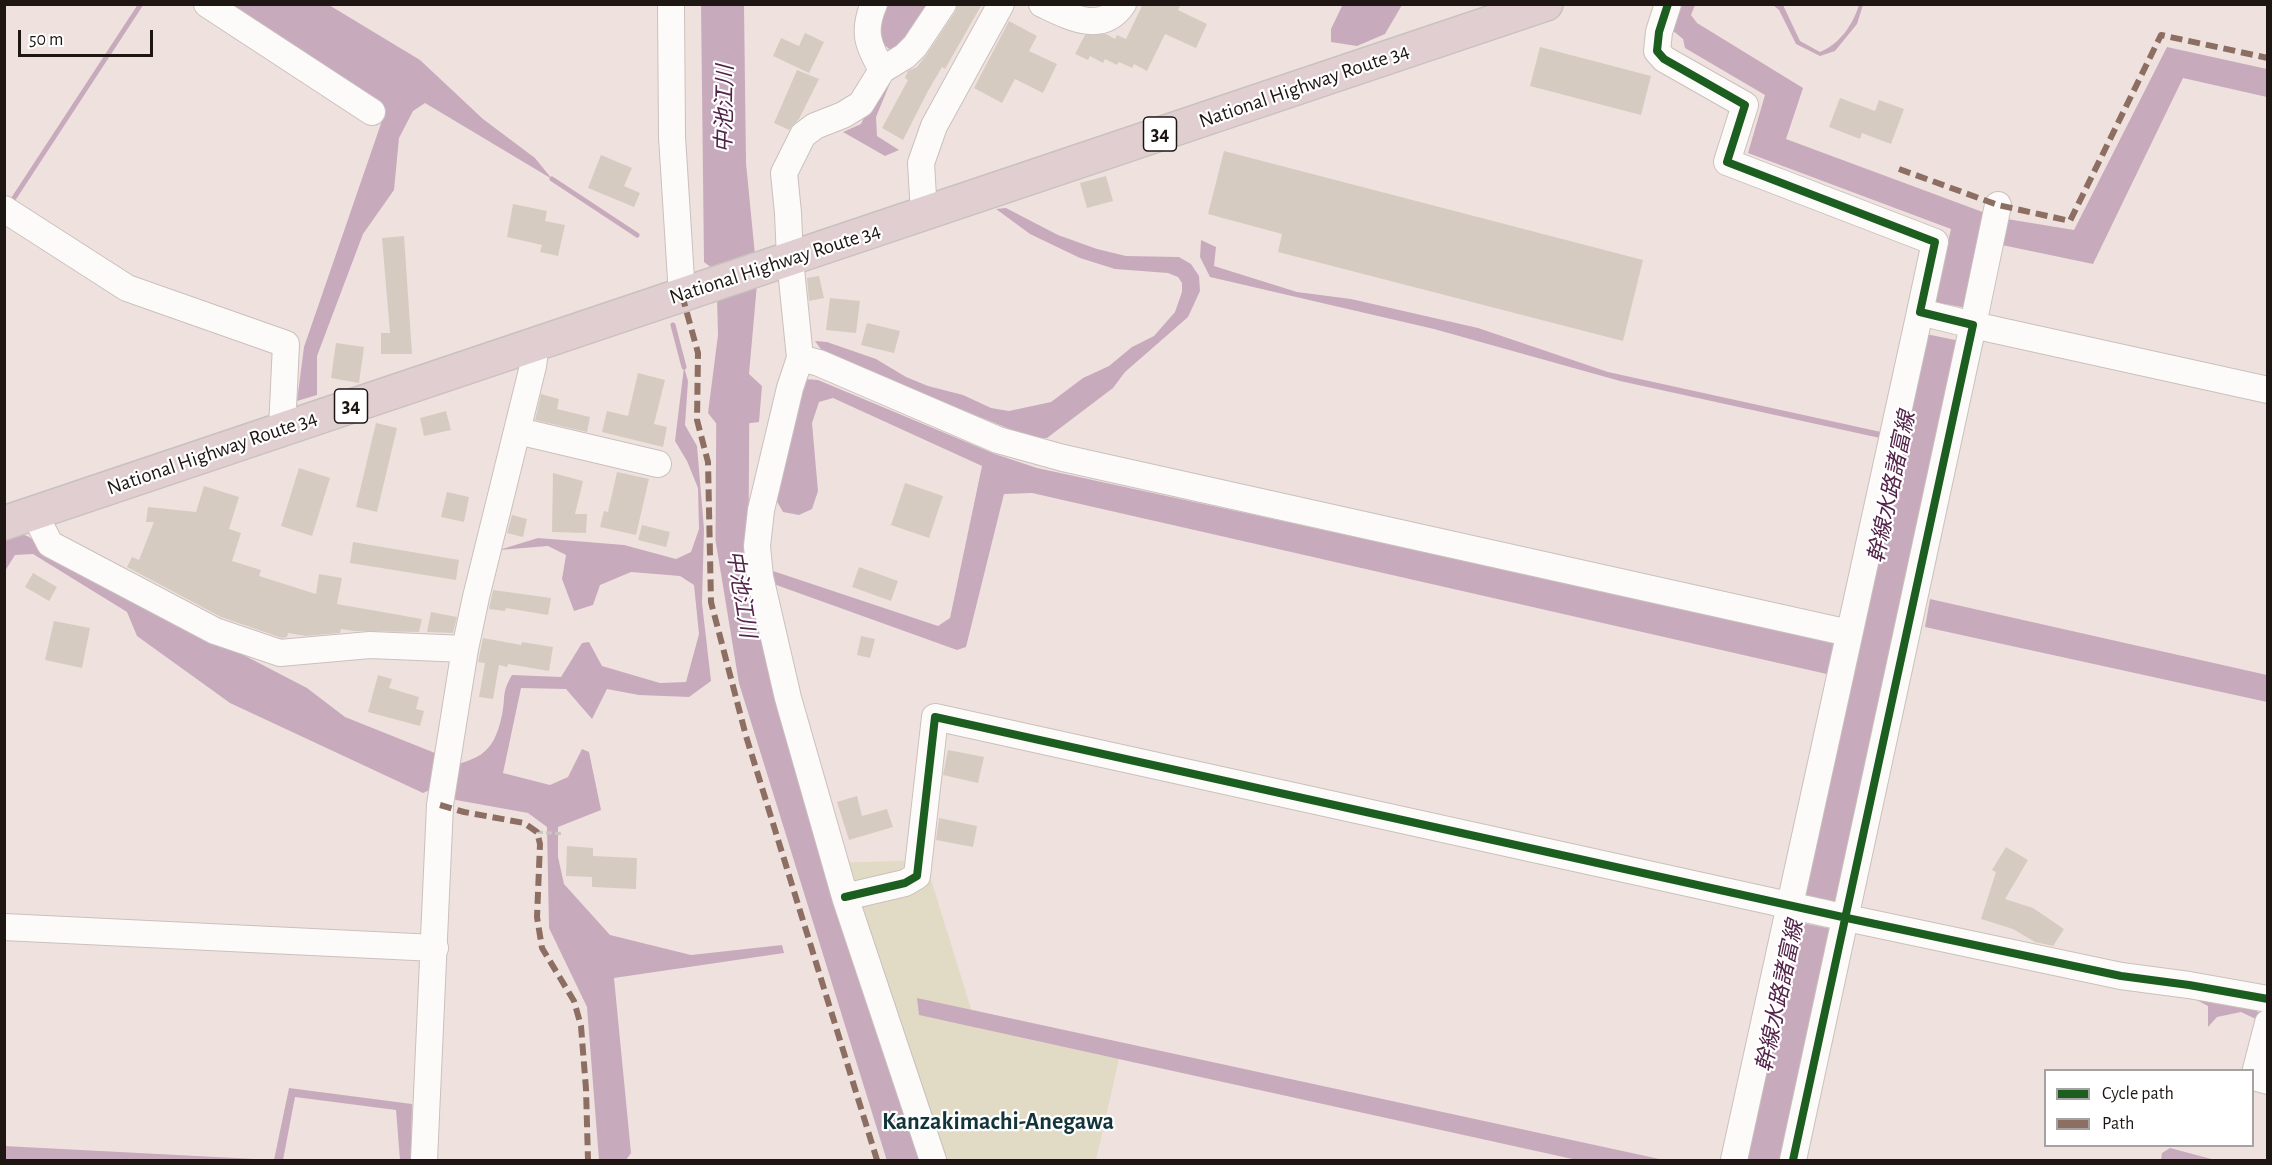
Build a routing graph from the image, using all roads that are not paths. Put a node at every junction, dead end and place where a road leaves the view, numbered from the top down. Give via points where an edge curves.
1 (207, 4) edge
2 (671, 4) edge
3 (874, 4) edge
4 (943, 4) edge
5 (1001, 4) edge
6 (1042, 4) edge
7 (1123, 4) edge
8 (1546, 4) edge
9 (1668, 4) edge
10 (882, 70) junction
11 (372, 112) dead end
12 (1998, 205) dead end
13 (4, 209) edge
14 (924, 214) junction
15 (782, 262) junction
16 (690, 292) junction
17 (1927, 314) junction
18 (1966, 323) junction
19 (536, 343) junction
20 (800, 358) junction
21 (2268, 390) edge
22 (282, 429) junction
23 (518, 431) junction
24 (657, 464) dead end
25 (19, 518) edge
26 (1849, 633) junction
27 (465, 650) junction
28 (845, 897) junction
29 (1818, 911) junction
30 (4, 927) edge
31 (435, 948) junction
32 (2268, 999) edge
33 (2268, 1023) edge
34 (2268, 1081) edge
35 (424, 1161) edge
36 (933, 1161) edge
37 (1734, 1161) edge
38 (1793, 1161) edge

1 - 11 street
2 - 16 street via 672,137
3 - 10 street via 866,26 867,36
4 - 10 street via 915,46
5 - 14 street via 934,126 921,163
6 - 7 street via 1100,23 1115,16
8 - 14 highway, National Highway Route 34 / 34
9 - 17 street via 1657,51 1745,105 1727,162 1935,242
10 - 15 street via 861,104 803,135 784,173 788,213
12 - 18 street
13 - 22 street via 127,288 286,344
14 - 15 highway, National Highway Route 34 / 34
15 - 16 highway, National Highway Route 34 / 34
15 - 20 street
16 - 19 highway, National Highway Route 34 / 34
17 - 18 street
17 - 26 street
18 - 21 street
18 - 29 street
19 - 22 highway, National Highway Route 34 / 34
19 - 23 street
20 - 26 street via 998,440 1063,459
20 - 28 street via 761,510 757,546 760,577 789,698
22 - 25 highway, National Highway Route 34 / 34
23 - 24 street
23 - 27 street
25 - 27 street via 50,544 215,631 280,653 370,645
26 - 29 street
27 - 31 street via 440,805
28 - 29 street via 905,883 917,876 935,717
28 - 36 street
29 - 32 street via 2121,976
29 - 37 street
29 - 38 street
30 - 31 street
31 - 35 street
33 - 34 street via 2254,1077

